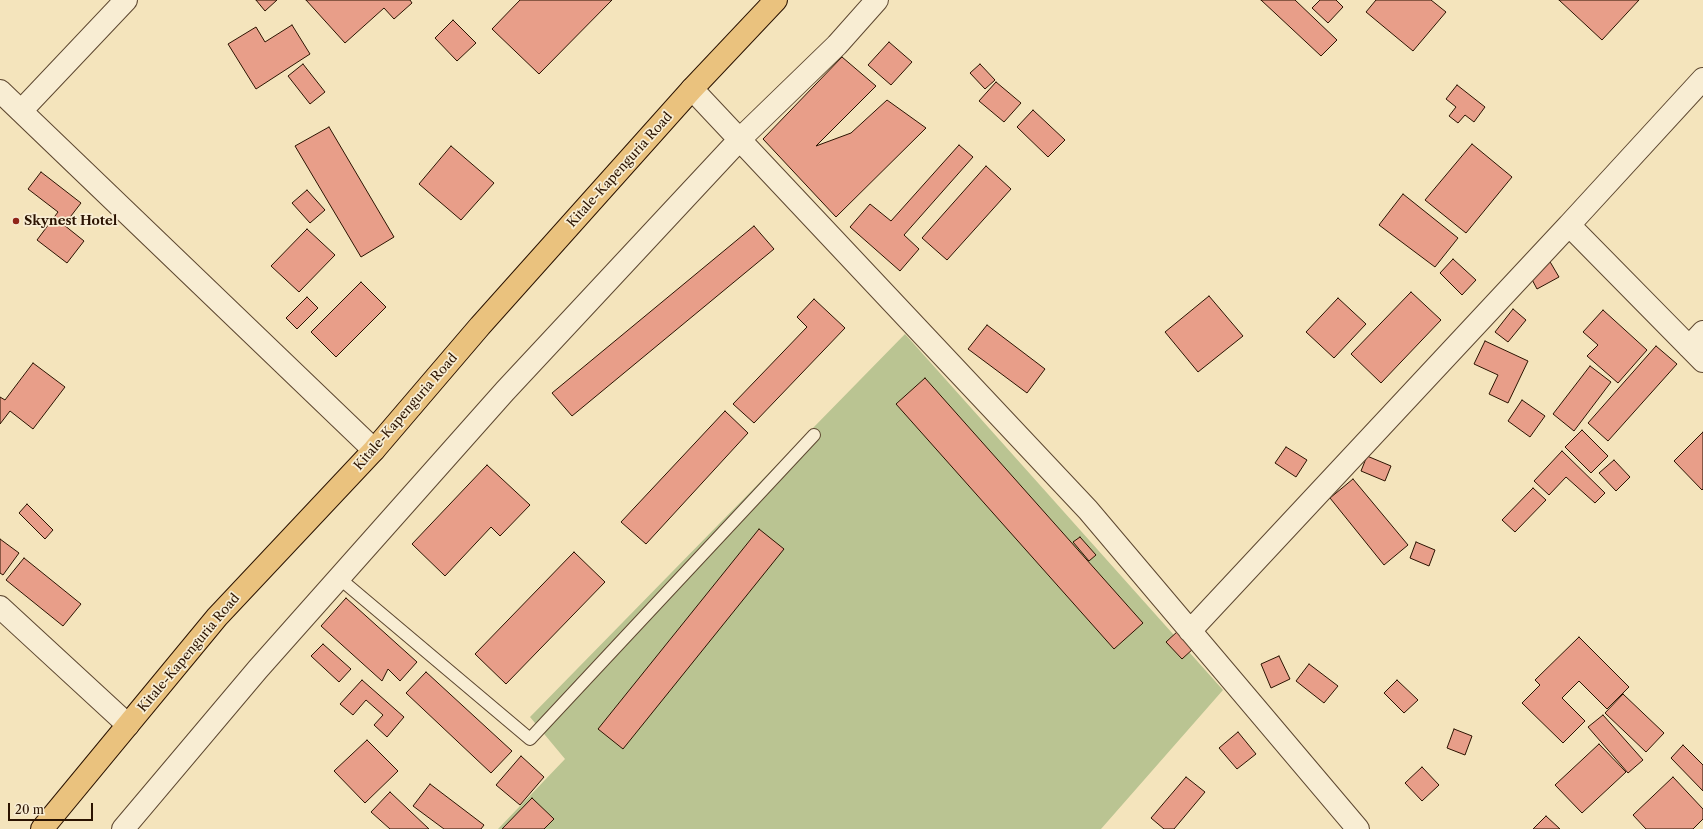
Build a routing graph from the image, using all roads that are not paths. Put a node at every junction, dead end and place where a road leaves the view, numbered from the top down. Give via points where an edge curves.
1 (126, 0) edge
2 (776, 0) edge
3 (877, 0) edge
4 (1703, 79) edge
5 (692, 89) junction
6 (0, 91) edge
7 (21, 111) junction
8 (740, 139) junction
9 (1569, 226) junction
10 (1698, 347) edge
11 (814, 435) dead end
12 (374, 450) junction
13 (339, 578) junction
14 (0, 607) edge
15 (1190, 631) junction
16 (128, 725) junction
17 (42, 829) edge
18 (123, 829) edge
19 (1358, 829) edge

1 - 7 street
2 - 5 highway, Kitale-Kapenguria Road
3 - 8 street via 837,45
4 - 9 street
5 - 8 street
5 - 12 highway, Kitale-Kapenguria Road via 480,326
6 - 7 street
7 - 12 street
8 - 13 street via 506,391
8 - 15 street via 1088,510
9 - 10 street
9 - 15 street
11 - 13 lane via 530,739
12 - 16 highway, Kitale-Kapenguria Road via 217,617
13 - 18 street via 213,721
14 - 16 street
15 - 19 street
16 - 17 highway, Kitale-Kapenguria Road

